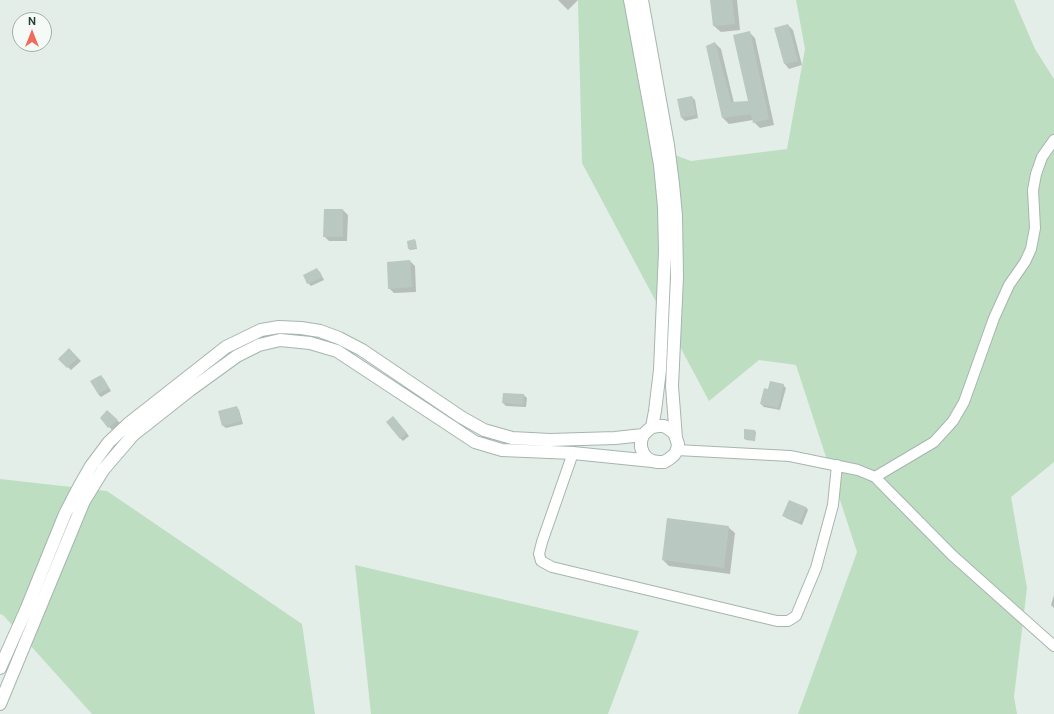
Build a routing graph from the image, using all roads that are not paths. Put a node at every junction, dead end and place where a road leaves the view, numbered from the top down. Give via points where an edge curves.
1 (630, 0) edge
2 (642, 0) edge
3 (1054, 140) edge
4 (647, 431) junction
5 (676, 444) junction
6 (574, 453) junction
7 (652, 461) junction
8 (837, 465) junction
9 (875, 477) junction
10 (1054, 646) edge
11 (0, 668) edge
12 (0, 704) edge

1 - 4 street via 658,150 664,207 665,251 660,370 655,412
2 - 5 street via 668,145 676,210 677,277 672,386
3 - 9 street via 1042,157 1035,179 1035,228 1031,249 1009,285 994,318 964,402 953,421 934,442
4 - 5 street via 664,426 674,433
4 - 7 street via 641,441 641,447 643,453
4 - 11 street via 615,438 512,438 484,430 362,350 339,338 301,328 279,327 261,330 226,347 162,396 109,442 88,472 69,507
5 - 7 street via 674,455 670,459 664,462
5 - 8 street via 790,456
6 - 7 street
6 - 8 street via 542,542 542,561 552,567 777,620 788,620 796,616 816,568 833,505
6 - 12 street via 502,450 475,442 337,351 310,343 280,340 259,345 237,356 133,435 103,470 84,501
8 - 9 street
9 - 10 street via 952,556

